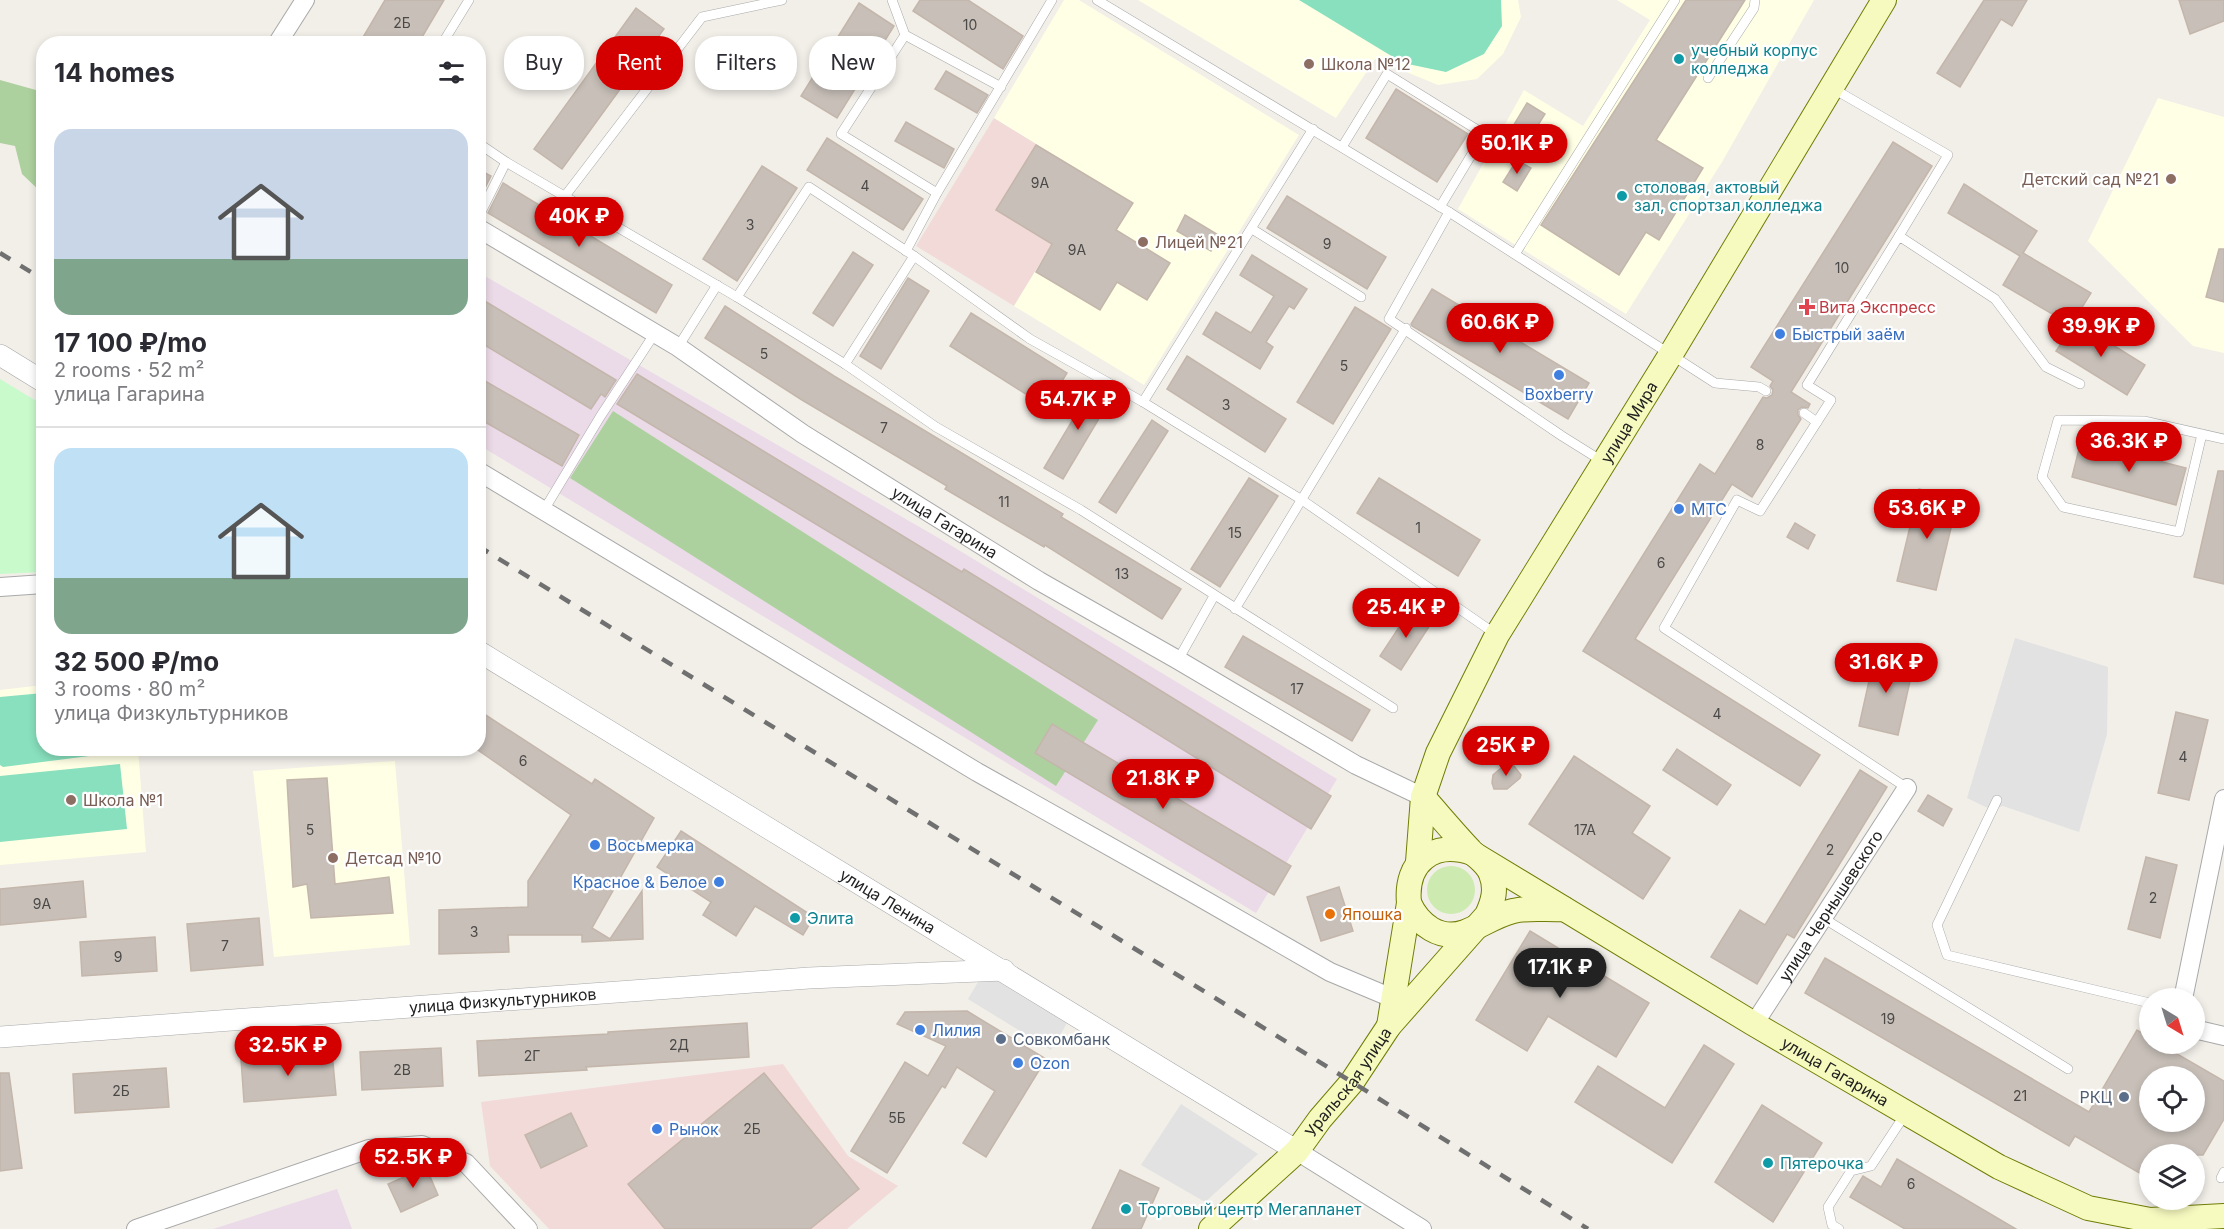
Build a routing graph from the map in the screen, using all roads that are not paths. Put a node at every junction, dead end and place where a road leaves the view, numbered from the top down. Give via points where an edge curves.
1 (305, 0) edge
2 (469, 0) edge
3 (782, 0) edge
4 (892, 0) edge
5 (1052, 0) edge
6 (1097, 0) edge
7 (1675, 0) edge
8 (1755, 0) edge
9 (1884, 0) edge
10 (905, 35) junction
11 (282, 36) edge
12 (447, 36) edge
13 (1708, 78) dead end
14 (1000, 87) junction
15 (1832, 88) junction
16 (1313, 129) junction
17 (1341, 147) junction
18 (486, 148) edge
19 (506, 162) junction
20 (937, 193) junction
21 (565, 196) junction
22 (486, 202) edge
23 (1440, 207) junction
24 (1449, 212) junction
25 (1252, 229) junction
26 (486, 233) edge
27 (1899, 236) junction
28 (910, 253) junction
29 (1515, 254) junction
30 (717, 285) junction
31 (737, 297) junction
32 (1361, 297) dead end
33 (1406, 328) junction
34 (655, 333) junction
35 (678, 347) junction
36 (1671, 354) junction
37 (0, 355) edge
38 (845, 364) junction
39 (36, 377) edge
40 (2080, 384) dead end
41 (1766, 391) dead end
42 (1143, 402) junction
43 (1804, 413) dead end
44 (1817, 422) junction
45 (2202, 434) junction
46 (2224, 439) edge
47 (1603, 462) junction
48 (486, 476) edge
49 (1302, 500) junction
50 (544, 510) junction
51 (36, 585) edge
52 (0, 587) edge
53 (1214, 596) junction
54 (1235, 609) junction
55 (1497, 635) junction
56 (486, 656) edge
57 (1178, 660) junction
58 (1393, 708) dead end
59 (1906, 788) joint
60 (1424, 797) junction
61 (2224, 799) edge
62 (1997, 800) dead end
63 (1472, 853) junction
64 (1419, 862) junction
65 (1409, 903) junction
66 (1564, 909) junction
67 (1823, 918) junction
68 (1478, 925) junction
69 (1004, 970) junction
70 (2185, 988) edge
71 (1392, 998) junction
72 (2139, 999) edge
73 (1754, 1024) junction
74 (1389, 1026) junction
75 (2205, 1032) edge
76 (2224, 1036) edge
77 (0, 1037) edge
78 (2068, 1069) dead end
79 (1906, 1113) junction
80 (1297, 1151) junction
81 (2224, 1216) edge
82 (136, 1229) edge
83 (528, 1229) edge
84 (1211, 1229) edge
85 (1422, 1229) edge
86 (1839, 1229) edge

1 - 11 street
2 - 12 lane
3 - 21 lane via 702,17
4 - 10 lane
5 - 14 lane
6 - 16 lane
7 - 29 lane
8 - 13 lane via 1754,8
9 - 15 main road, улица Мира
10 - 14 lane
10 - 20 lane via 841,134
14 - 20 lane
15 - 27 lane via 1948,155
15 - 36 main road, улица Мира
16 - 17 lane
16 - 25 lane
17 - 23 lane
17 - 23 lane via 1387,74 1484,134
18 - 19 lane
19 - 21 lane
19 - 22 lane
20 - 28 lane
21 - 30 lane
23 - 24 lane
24 - 29 lane
24 - 33 lane via 1389,319
25 - 32 lane
25 - 42 lane
26 - 34 street, улица Гагарина
27 - 40 lane via 1995,299 2046,367
27 - 44 lane via 1807,385 1830,400
28 - 31 lane via 809,187
28 - 38 lane
28 - 42 lane via 1030,339
29 - 36 lane
30 - 31 lane
30 - 35 lane
31 - 38 lane
33 - 47 lane
33 - 49 lane
34 - 35 street, улица Гагарина
34 - 50 lane
35 - 57 street, улица Гагарина via 803,434 1039,581
36 - 41 lane via 1715,383
36 - 47 main road, улица Мира
37 - 39 street
38 - 53 lane via 936,427 1088,514
42 - 49 lane
43 - 44 lane
44 - 59 lane via 1760,512 1737,500 1664,628
45 - 45 lane via 2144,421 2058,420 2042,477 2062,507 2179,532
45 - 46 lane
47 - 55 main road, улица Мира
48 - 50 street
49 - 54 lane
49 - 55 lane
50 - 71 street via 977,772 1330,972
51 - 52 street
53 - 54 lane
53 - 57 lane
54 - 58 lane
55 - 60 main road, улица Мира via 1438,753
56 - 69 street, улица Ленина
57 - 60 street, улица Гагарина via 1356,765
59 - 67 street, улица Чернышевского
60 - 63 main road
60 - 64 main road, улица Мира
61 - 70 street
62 - 72 lane via 1937,925 1947,955
63 - 64 main road via 1443,848
63 - 66 main road, улица Гагарина
63 - 68 main road via 1491,874 1494,888 1493,902
64 - 65 main road via 1411,875
65 - 68 main road via 1420,921 1437,932 1451,935
65 - 71 main road
66 - 68 main road via 1513,911
66 - 73 main road, улица Гагарина
67 - 73 street, улица Чернышевского
67 - 78 lane
68 - 74 main road, Уральская улица
69 - 77 street, улица Физкультурников via 797,979
69 - 80 street, улица Ленина
71 - 74 main road
73 - 79 main road, улица Гагарина
74 - 80 main road, Уральская улица via 1352,1082
75 - 76 street
79 - 81 main road, улица Гагарина via 1999,1167 2088,1208 2150,1221
79 - 86 lane via 1871,1166 1851,1171 1828,1208 1832,1225
80 - 84 main road, Уральская улица
80 - 85 street
82 - 83 street via 369,1149 422,1145 466,1163

